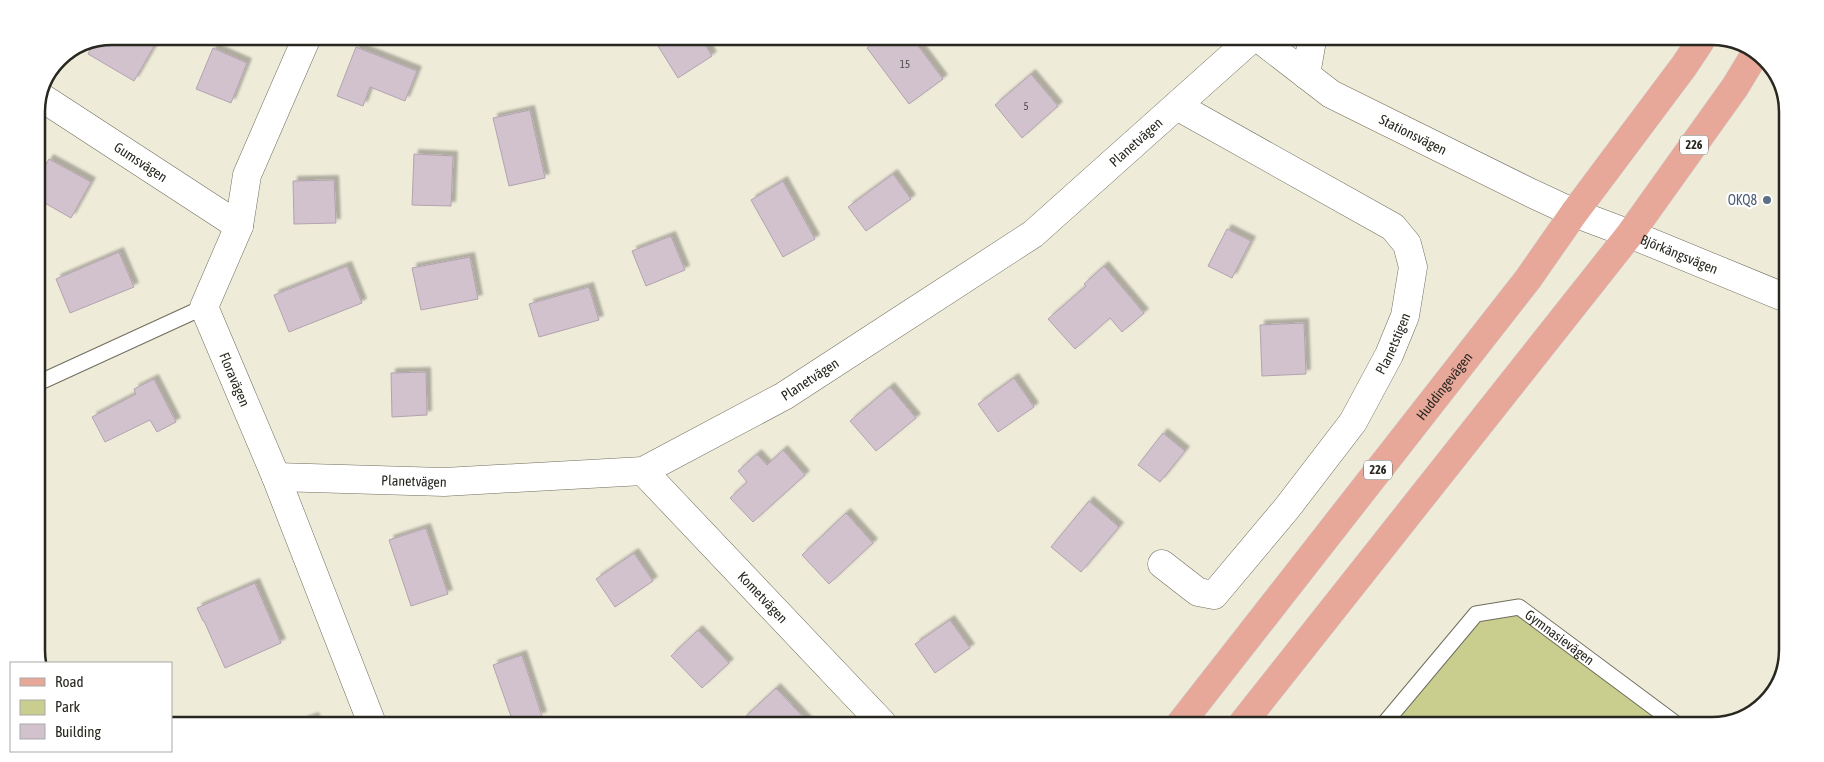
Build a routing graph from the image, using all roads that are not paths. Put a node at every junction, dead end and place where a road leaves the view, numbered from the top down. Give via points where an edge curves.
1 (304, 45) edge
2 (1244, 45) edge
3 (1267, 45) edge
4 (1311, 45) edge
5 (1698, 45) edge
6 (1752, 59) edge
7 (1306, 75) junction
8 (46, 100) edge
9 (1177, 106) junction
10 (1574, 213) junction
11 (239, 226) junction
12 (1630, 234) junction
13 (1779, 295) edge
14 (204, 307) junction
15 (45, 380) edge
16 (643, 470) junction
17 (276, 477) junction
18 (1162, 564) dead end
19 (369, 717) edge
20 (876, 717) edge
21 (1185, 717) edge
22 (1248, 717) edge
23 (1390, 717) edge
24 (1667, 717) edge

1 - 11 street via 247,175
2 - 9 street, Planetvägen
3 - 7 street, Stationsvägen
4 - 7 street
5 - 10 main road, Huddingevägen / 226
6 - 12 main road, 226
7 - 10 street, Stationsvägen via 1331,94
8 - 11 street, Gumsvägen
9 - 16 street, Planetvägen via 1033,234 784,396
9 - 18 street, Planetstigen via 1393,227 1407,244 1413,267 1405,316 1389,355 1352,422 1287,508 1214,595 1198,592
10 - 12 street, Björkängsvägen
10 - 21 main road, Huddingevägen / 226 via 1528,279
11 - 14 street
12 - 13 street, Björkängsvägen
12 - 22 main road, 226
14 - 15 lane
14 - 17 street, Floravägen
16 - 17 street, Planetvägen via 444,482
16 - 20 street, Kometvägen
17 - 19 street, Floravägen
23 - 24 lane, Gymnasievägen via 1476,614 1519,607

